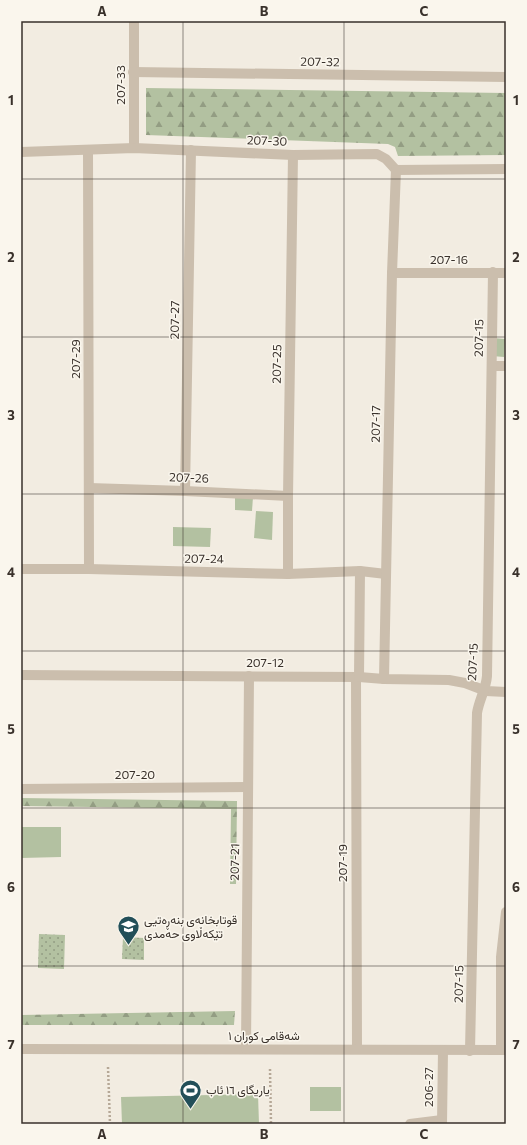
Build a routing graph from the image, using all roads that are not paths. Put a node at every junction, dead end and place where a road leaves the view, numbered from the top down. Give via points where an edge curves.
1 (134, 21) edge
2 (133, 72) junction
3 (506, 77) edge
4 (134, 148) junction
5 (88, 150) junction
6 (191, 150) junction
7 (21, 152) edge
8 (294, 155) junction
9 (506, 169) edge
10 (396, 170) junction
11 (493, 272) junction
12 (506, 272) edge
13 (392, 273) junction
14 (492, 366) junction
15 (506, 366) edge
16 (89, 488) junction
17 (185, 491) junction
18 (288, 496) junction
19 (21, 569) edge
20 (89, 569) junction
21 (360, 571) junction
22 (288, 574) junction
23 (386, 574) junction
24 (21, 675) edge
25 (250, 676) junction
26 (357, 677) junction
27 (384, 679) junction
28 (484, 690) junction
29 (506, 692) edge
30 (248, 787) junction
31 (21, 789) edge
32 (506, 912) edge
33 (21, 1049) edge
34 (246, 1049) junction
35 (357, 1049) junction
36 (442, 1050) junction
37 (504, 1050) edge
38 (470, 1051) junction
39 (442, 1122) edge
40 (410, 1124) edge

1 - 2 street, 207-33
2 - 3 street, 207-32
2 - 4 street, 207-33
4 - 5 street, 207-30
4 - 6 street, 207-30
5 - 7 street, 207-30
5 - 16 street, 207-29
6 - 8 street, 207-30
6 - 17 street, 207-27
8 - 10 street, 207-30 via 377,154
8 - 18 street, 207-25
9 - 10 street
10 - 13 street, 207-17
11 - 12 street, 207-16
11 - 13 street, 207-16
11 - 14 street, 207-15
13 - 23 street, 207-17
14 - 15 street
14 - 28 street, 207-15 via 487,676
16 - 17 street, 207-26
16 - 20 street, 207-29
17 - 18 street, 207-26
18 - 22 street, 207-25
19 - 20 street, 207-24
20 - 22 street, 207-24
21 - 22 street, 207-24
21 - 23 street, 207-24
21 - 26 street
23 - 27 street, 207-17
24 - 25 street, 207-12
25 - 26 street, 207-12
25 - 30 street, 207-21
26 - 27 street, 207-12
26 - 35 street, 207-19
27 - 28 street, 207-12 via 449,680
28 - 29 street, 207-12
28 - 38 street, 207-15 via 477,712
30 - 31 street, 207-20
30 - 34 street, 207-21
32 - 37 street via 501,957
33 - 34 street, شەقامی کوران ١
34 - 35 street, شەقامی کوران ١
35 - 36 street, شەقامی کوران ١
36 - 38 street, شەقامی کوران ١
36 - 39 street, 206-27
37 - 38 street, شەقامی کوران ١
39 - 40 street

